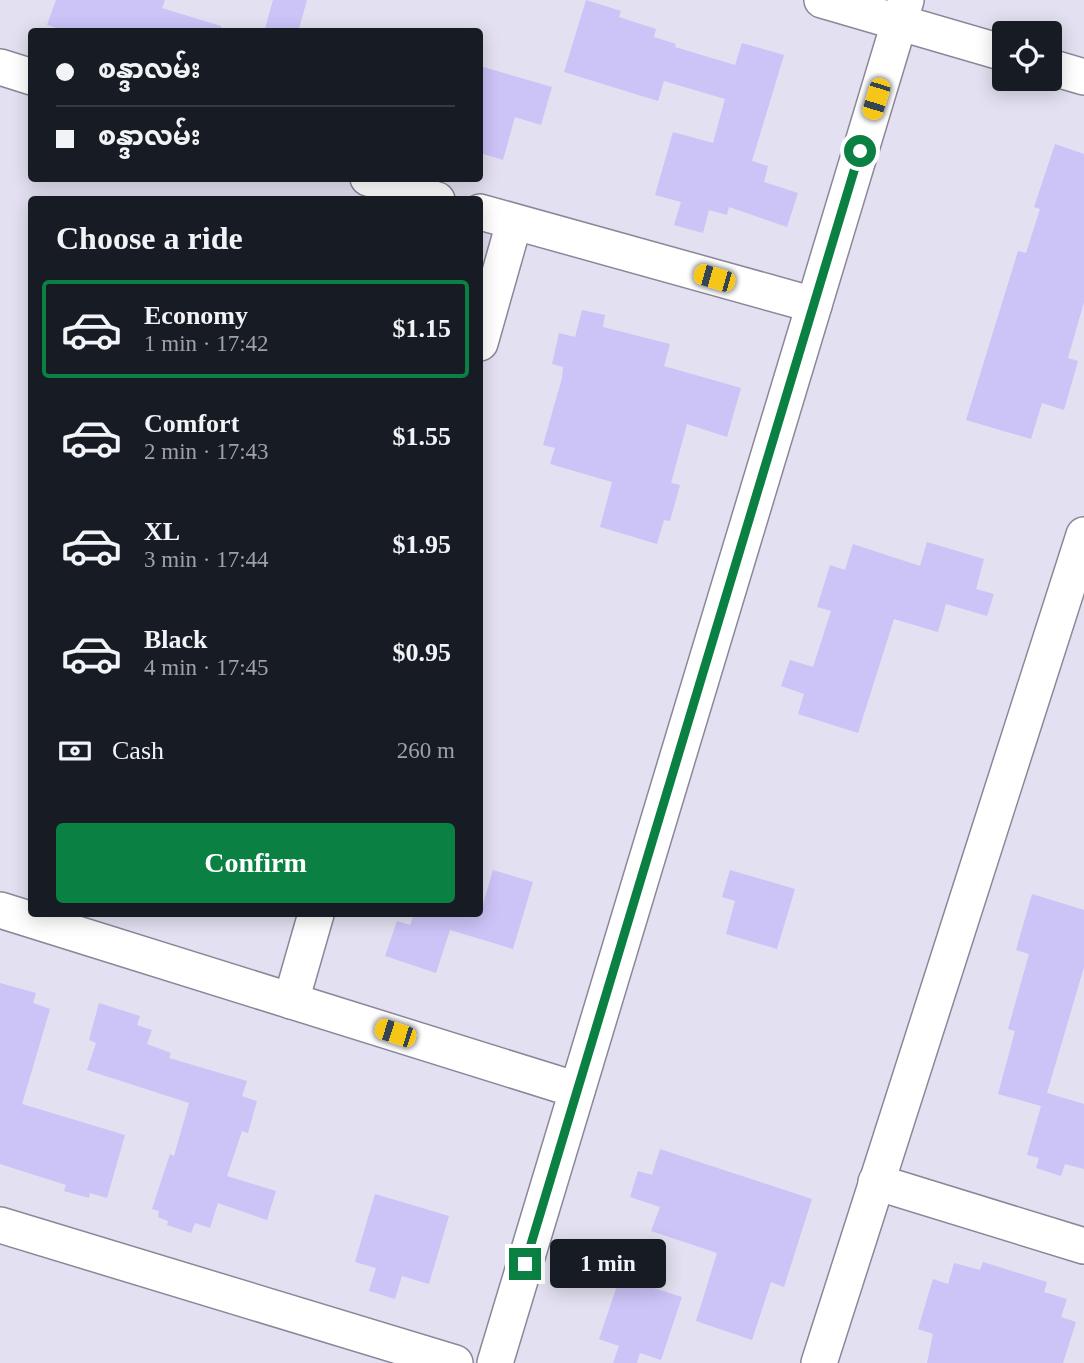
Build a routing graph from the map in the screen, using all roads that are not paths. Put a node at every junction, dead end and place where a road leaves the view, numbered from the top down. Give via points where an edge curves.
1 (822, 0) edge
2 (902, 11) edge
3 (992, 49) edge
4 (0, 67) edge
5 (1062, 71) edge
6 (28, 76) edge
7 (1084, 77) edge
8 (381, 182) edge
9 (424, 196) edge
10 (483, 213) edge
11 (514, 223) junction
12 (814, 305) junction
13 (483, 332) edge
14 (1084, 535) edge
15 (0, 910) edge
16 (315, 917) edge
17 (291, 1001) junction
18 (577, 1090) junction
19 (876, 1182) junction
20 (0, 1225) edge
21 (1084, 1246) edge
22 (455, 1363) edge
23 (495, 1363) edge
24 (818, 1363) edge

1 - 2 street
2 - 3 street
2 - 12 street
4 - 6 street
5 - 7 street
8 - 9 street
10 - 11 street
11 - 12 street
11 - 13 street
12 - 18 street
14 - 19 street
15 - 17 street
16 - 17 street
17 - 18 street
18 - 23 street
19 - 21 street
19 - 24 street
20 - 22 street

